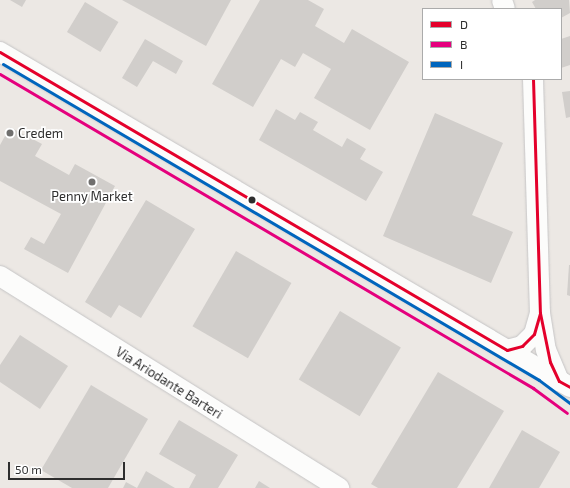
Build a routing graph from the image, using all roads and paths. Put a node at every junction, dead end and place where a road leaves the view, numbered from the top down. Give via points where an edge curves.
1 (0, 52) edge
2 (21, 65) junction
3 (0, 68) edge
4 (533, 80) edge
5 (0, 276) edge
6 (540, 313) junction
7 (507, 350) junction
8 (533, 366) junction
9 (564, 384) edge
10 (570, 403) edge
11 (340, 488) edge

1 - 2 main road
2 - 3 main road
2 - 7 main road
4 - 6 main road
5 - 11 main road, Via Ariodante Barteri
6 - 7 main road via 534,334 522,346
6 - 9 main road via 546,350
7 - 8 main road
8 - 9 main road
8 - 10 main road

